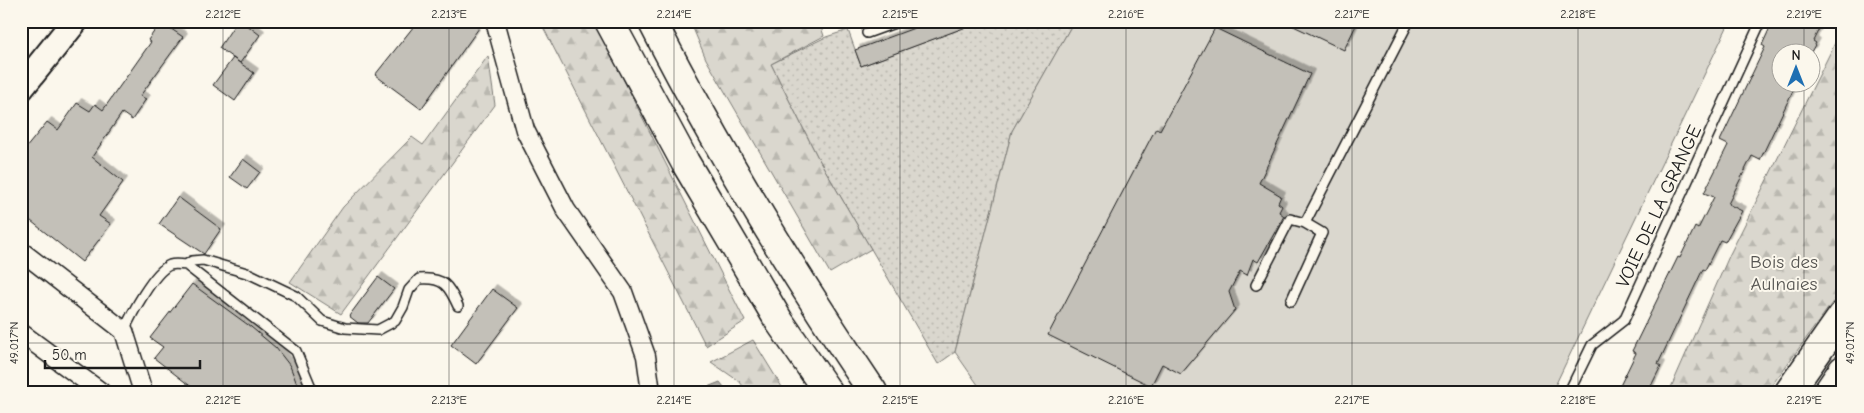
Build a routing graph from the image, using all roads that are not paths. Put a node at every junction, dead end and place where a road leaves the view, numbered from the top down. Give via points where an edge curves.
1 (75, 21) edge
2 (495, 21) edge
3 (609, 21) edge
4 (652, 21) edge
5 (900, 21) edge
6 (1408, 21) edge
7 (1761, 21) edge
8 (867, 33) dead end
9 (21, 88) edge
10 (1305, 223) junction
11 (21, 251) edge
12 (186, 265) junction
13 (1256, 285) dead end
14 (1291, 301) dead end
15 (458, 306) dead end
16 (1843, 315) edge
17 (779, 321) junction
18 (124, 331) junction
19 (21, 333) edge
20 (835, 336) junction
21 (1843, 370) edge
22 (101, 392) edge
23 (143, 392) edge
24 (314, 392) edge
25 (651, 392) edge
26 (805, 392) edge
27 (828, 392) edge
28 (873, 392) edge
29 (883, 392) edge
30 (1569, 392) edge
31 (1789, 392) edge
32 (1828, 392) edge

1 - 9 main road
2 - 25 street via 525,130 566,210 623,292 646,356
3 - 17 main road via 685,162
4 - 20 main road via 680,77
5 - 8 lane
6 - 10 lane
7 - 30 lane, VOIE DE LA GRANGE via 1624,320 1592,345
10 - 13 lane via 1290,219
10 - 14 lane via 1322,233
11 - 18 street
12 - 15 lane via 192,260 203,260 250,274 296,296 322,321 345,328 378,330 395,321 419,279 433,278 450,288
12 - 18 lane via 169,265 160,272 133,310
12 - 24 lane via 296,351
16 - 31 main road
17 - 26 main road via 797,379
17 - 27 main road
18 - 23 street
19 - 22 street
20 - 28 main road
20 - 29 main road
21 - 32 main road

